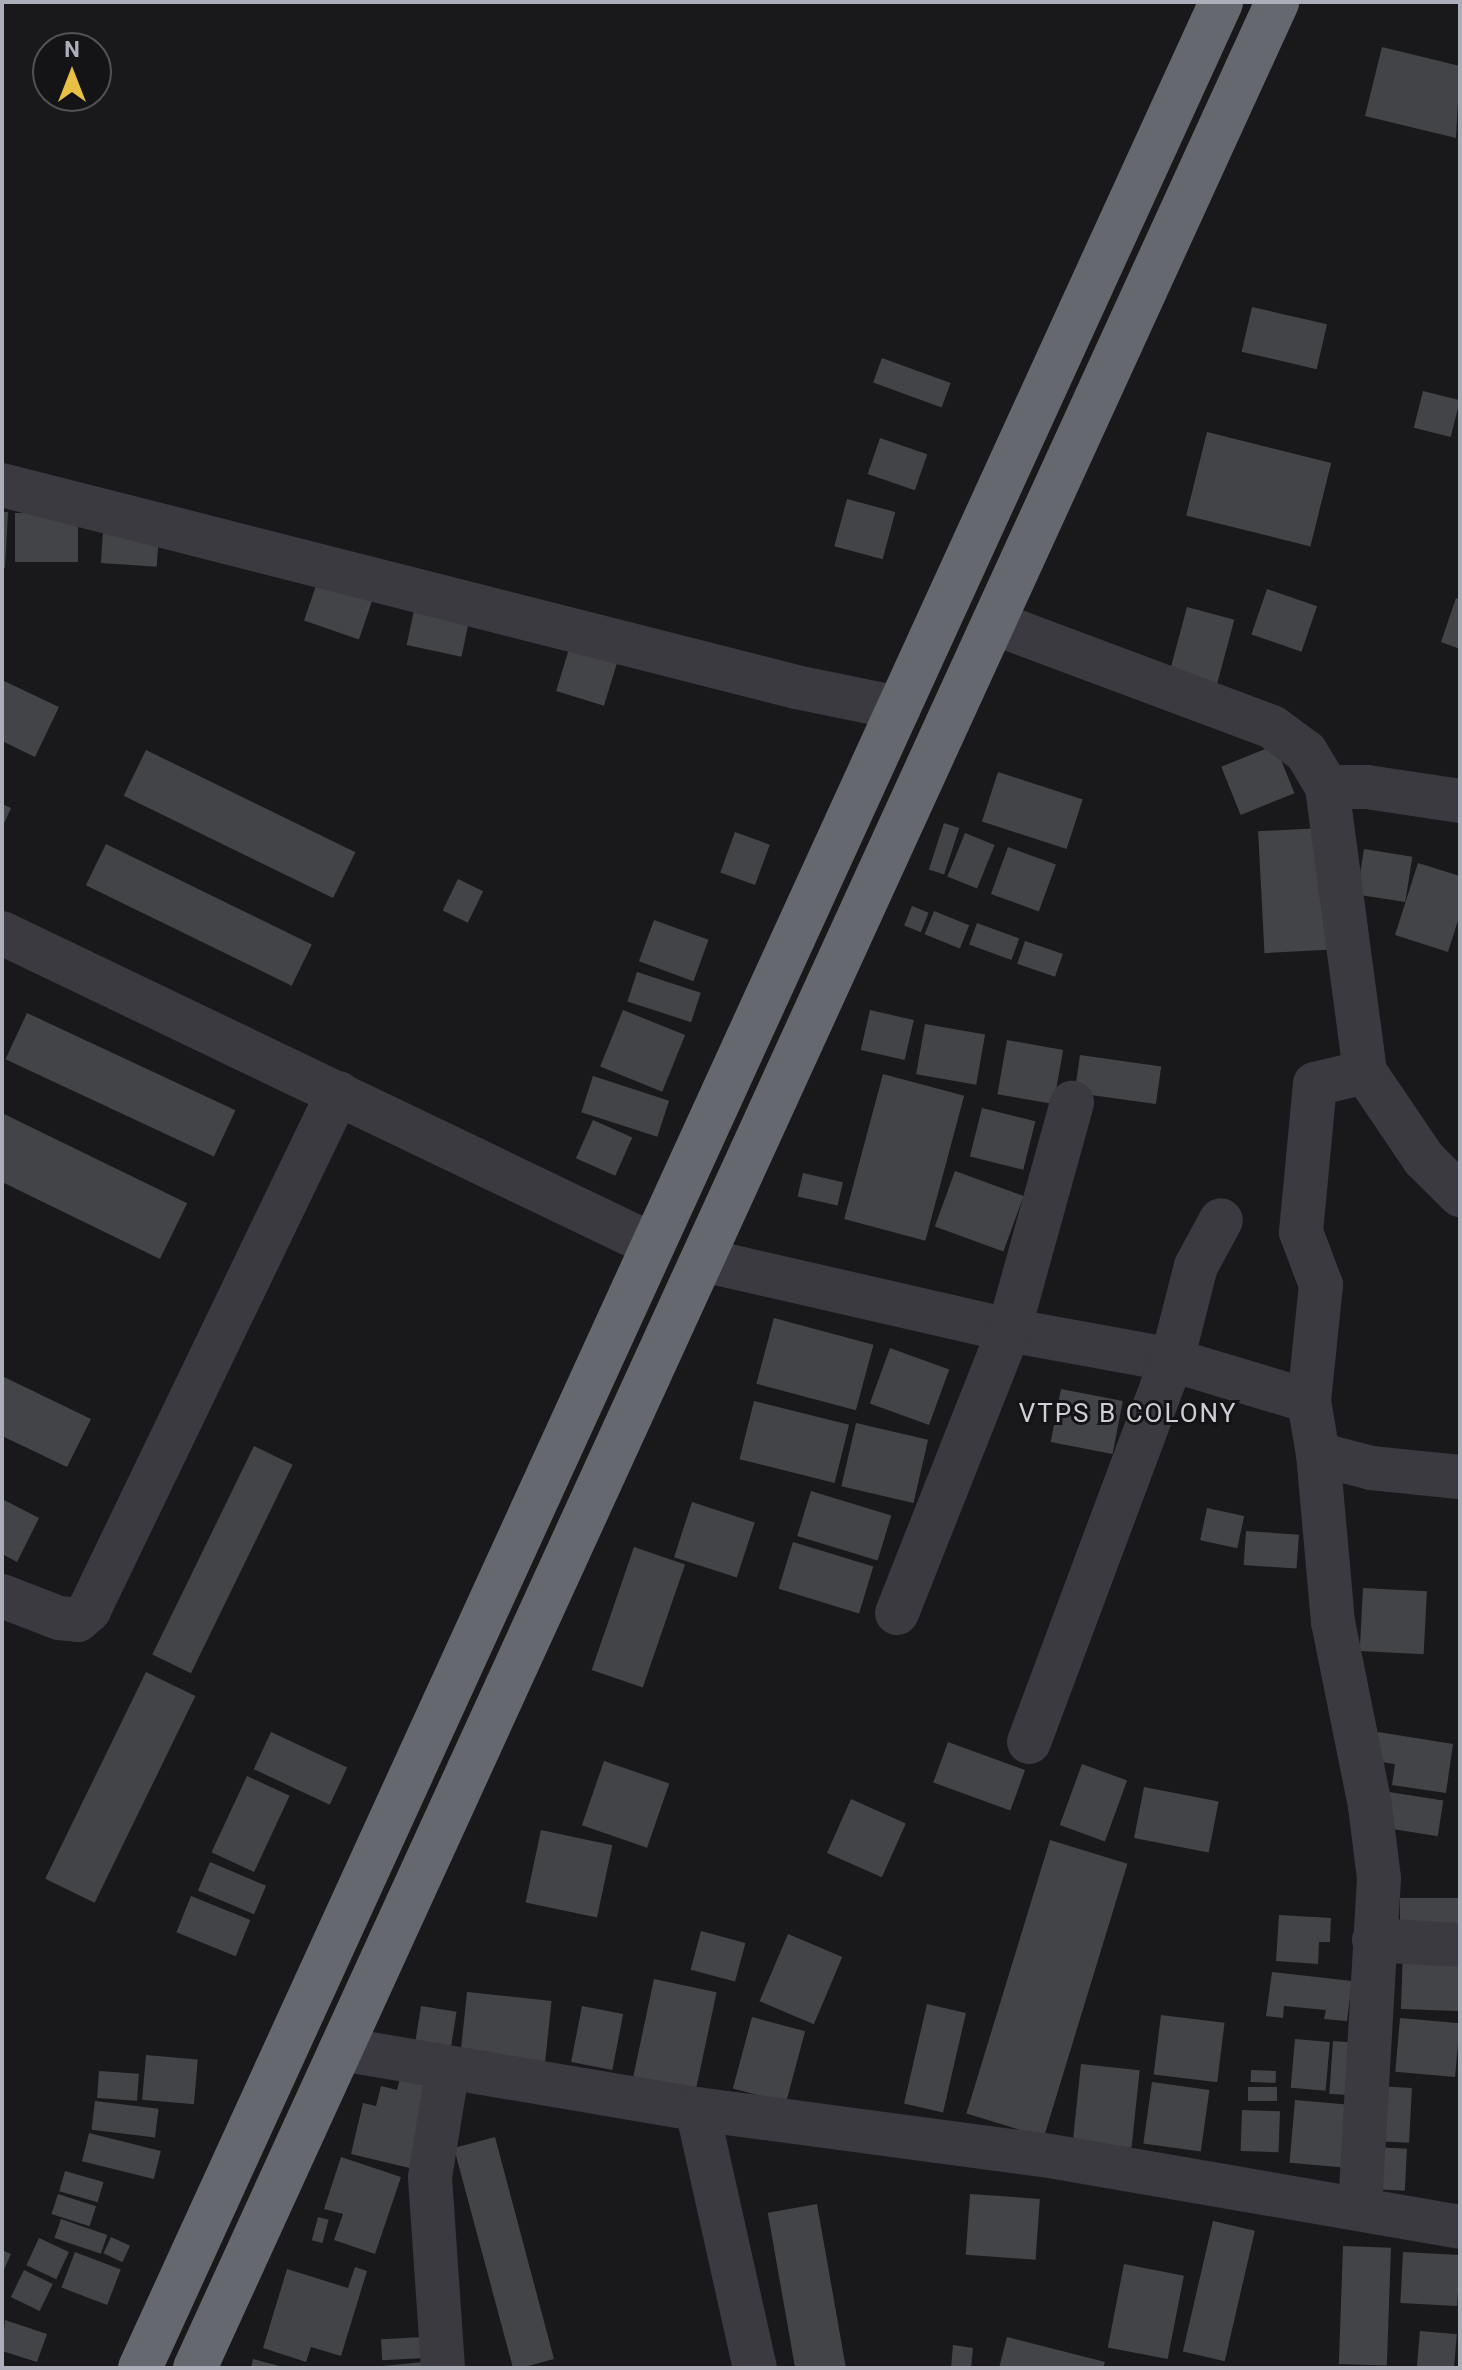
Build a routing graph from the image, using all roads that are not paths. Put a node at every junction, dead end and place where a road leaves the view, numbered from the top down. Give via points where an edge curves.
1 (1221, 2) edge
2 (1277, 2) edge
3 (2, 485) edge
4 (994, 623) junction
5 (899, 708) junction
6 (1327, 787) junction
7 (1460, 801) edge
8 (2, 933) edge
9 (1365, 1072) junction
10 (338, 1093) junction
11 (1072, 1103) dead end
12 (1460, 1195) edge
13 (1221, 1220) dead end
14 (653, 1245) junction
15 (703, 1260) junction
16 (1009, 1330) junction
17 (1172, 1360) junction
18 (1309, 1401) junction
19 (1318, 1454) junction
20 (1460, 1477) edge
21 (2, 1596) edge
22 (897, 1613) dead end
23 (1029, 1742) dead end
24 (1374, 1940) junction
25 (1460, 1945) edge
26 (341, 2049) junction
27 (448, 2067) junction
28 (697, 2109) junction
29 (1360, 2208) junction
30 (1460, 2227) edge
31 (140, 2368) edge
32 (195, 2368) edge
33 (443, 2368) edge
34 (755, 2368) edge

1 - 5 highway
2 - 4 highway
3 - 5 street via 765,679
4 - 6 street via 1272,727 1306,752
4 - 15 highway
5 - 14 highway
6 - 7 street via 1367,787
6 - 9 street
8 - 10 street
9 - 12 street via 1424,1159
9 - 18 street via 1315,1084 1301,1232 1321,1285
10 - 14 street
10 - 21 street via 89,1610 78,1620 59,1618
11 - 16 street
13 - 17 street via 1196,1266
14 - 31 highway
15 - 16 street
15 - 26 highway
16 - 17 street
16 - 22 street
17 - 18 street
17 - 23 street
18 - 19 street
19 - 20 street via 1371,1468
19 - 24 street via 1333,1622 1379,1878
24 - 25 street
24 - 29 street
26 - 27 street
26 - 32 highway
27 - 28 street
27 - 33 street via 430,2177
28 - 29 street via 1044,2155
28 - 34 street
29 - 30 street

